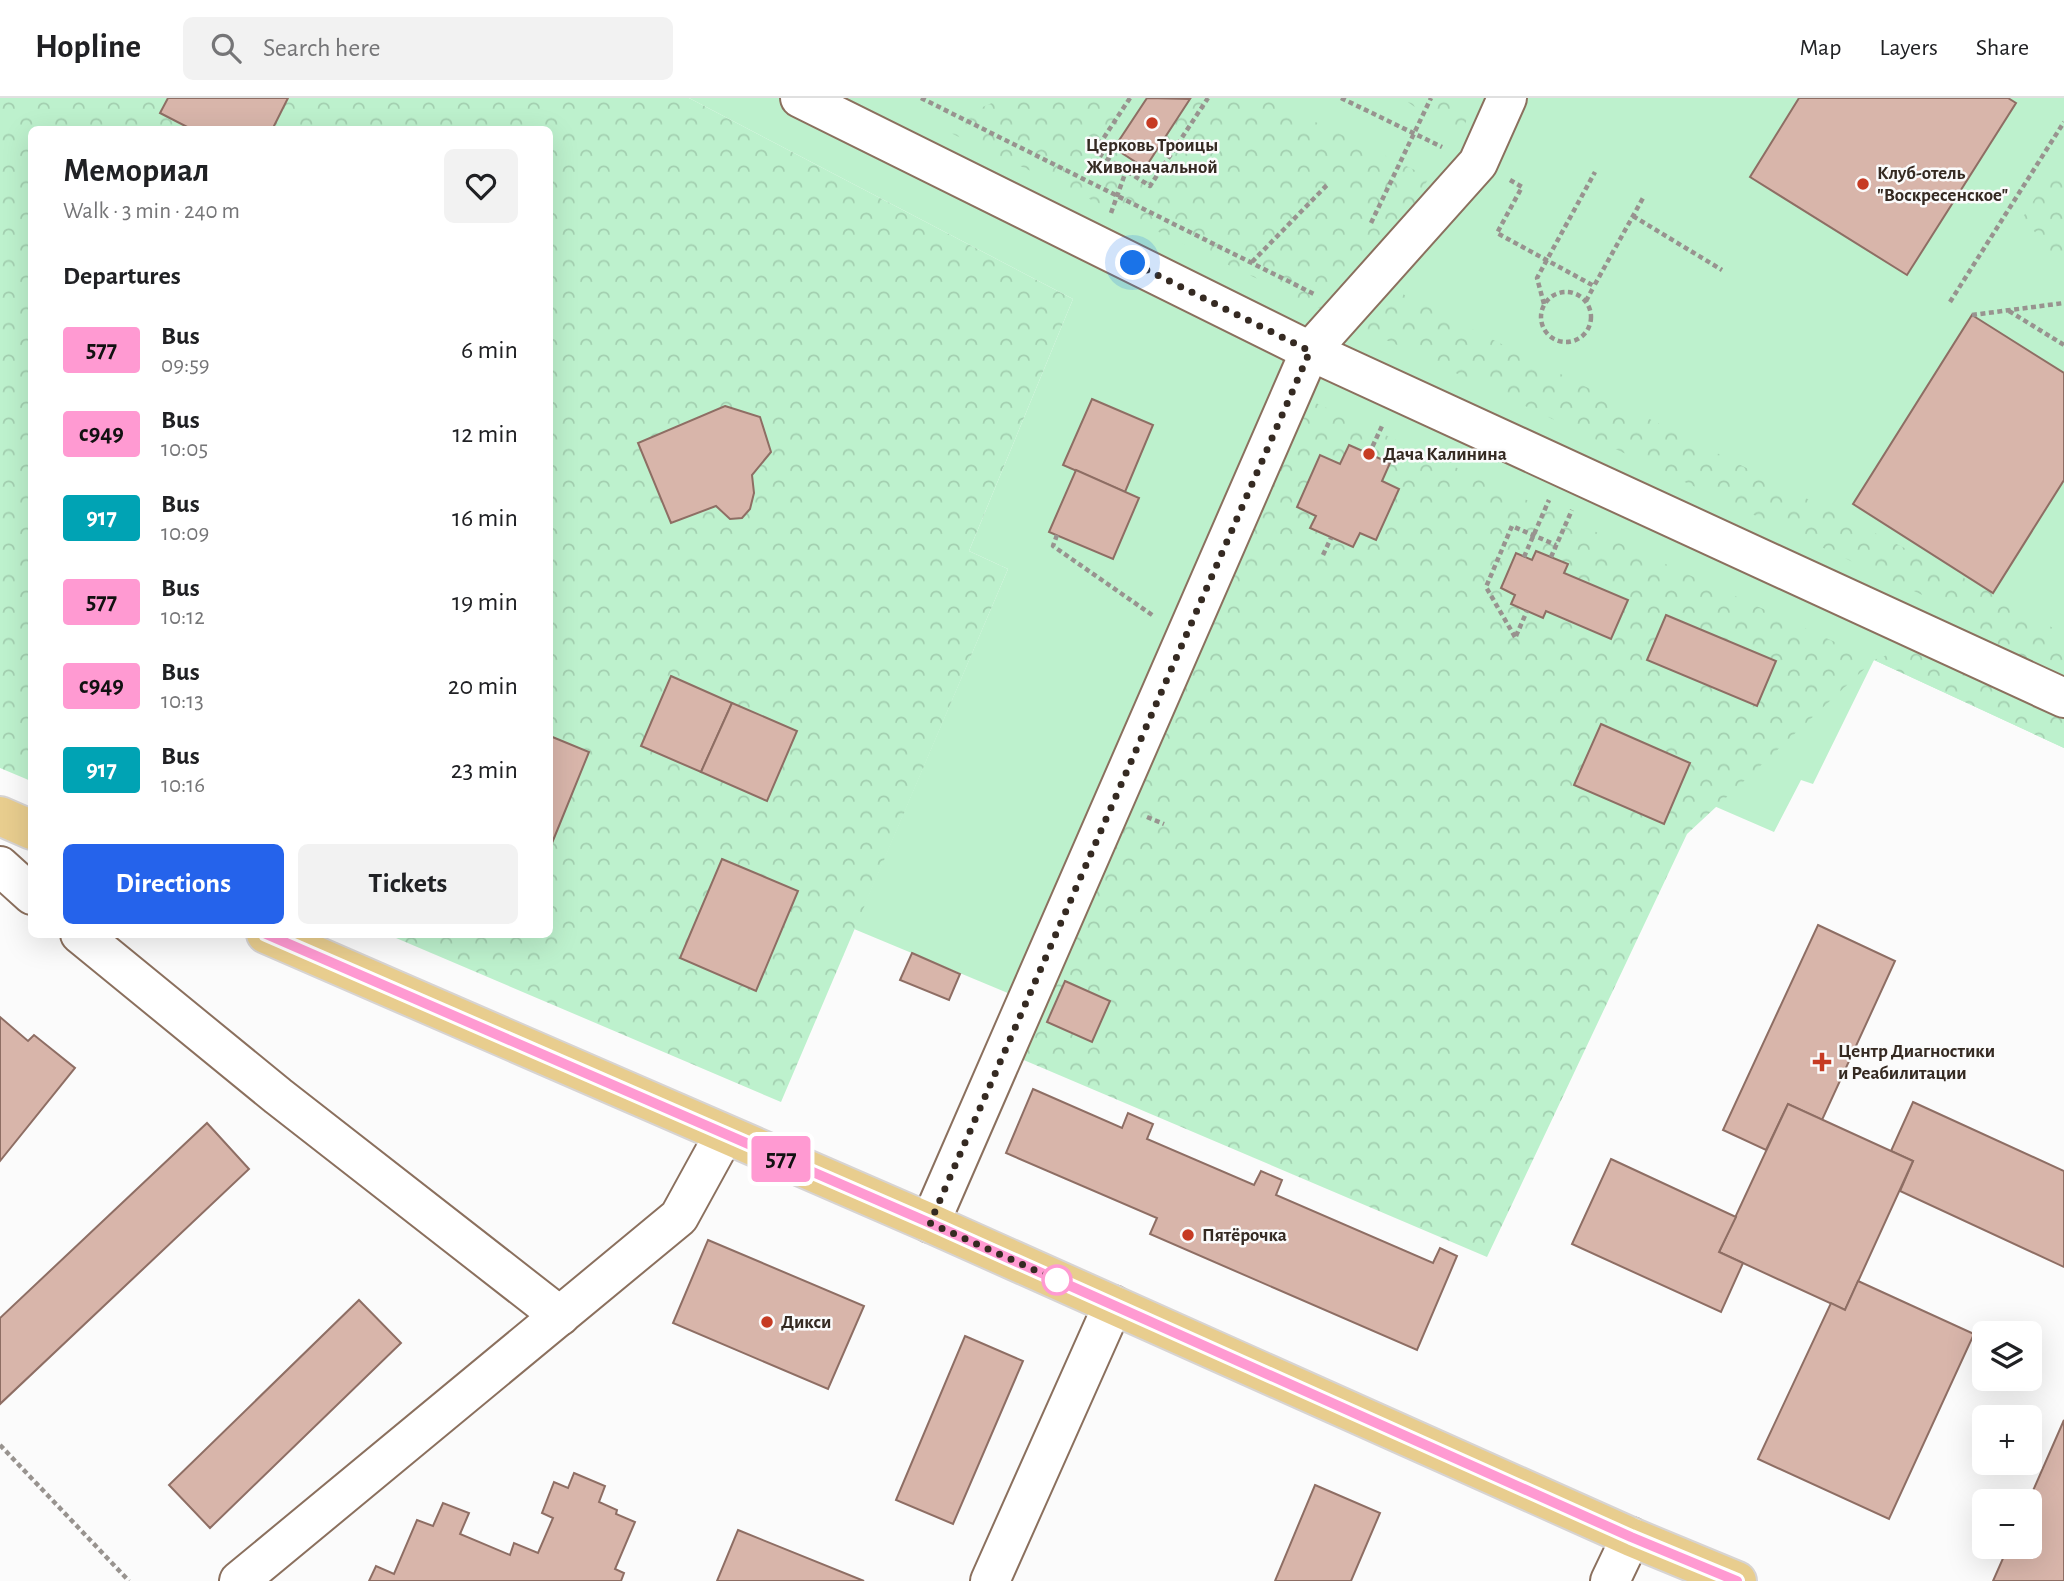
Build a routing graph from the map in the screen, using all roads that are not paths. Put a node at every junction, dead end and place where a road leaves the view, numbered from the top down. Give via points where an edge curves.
1 (800, 98) edge
2 (1507, 98) edge
3 (1310, 351) junction
4 (2064, 698) edge
5 (0, 816) edge
6 (28, 828) edge
7 (0, 866) edge
8 (28, 891) edge
9 (85, 938) edge
10 (274, 938) edge
11 (724, 1135) junction
12 (930, 1223) junction
13 (1113, 1305) junction
14 (560, 1316) junction
15 (1631, 1537) junction
16 (239, 1581) edge
17 (990, 1581) edge
18 (1610, 1581) edge
19 (1737, 1581) edge

1 - 3 lane
2 - 3 lane via 1478,163
3 - 4 lane
3 - 12 lane
5 - 6 main road
7 - 8 lane
9 - 14 lane
10 - 11 main road
11 - 12 main road
11 - 14 lane via 679,1217
12 - 13 main road
13 - 15 main road
13 - 17 lane
14 - 16 lane
15 - 18 lane
15 - 19 main road

